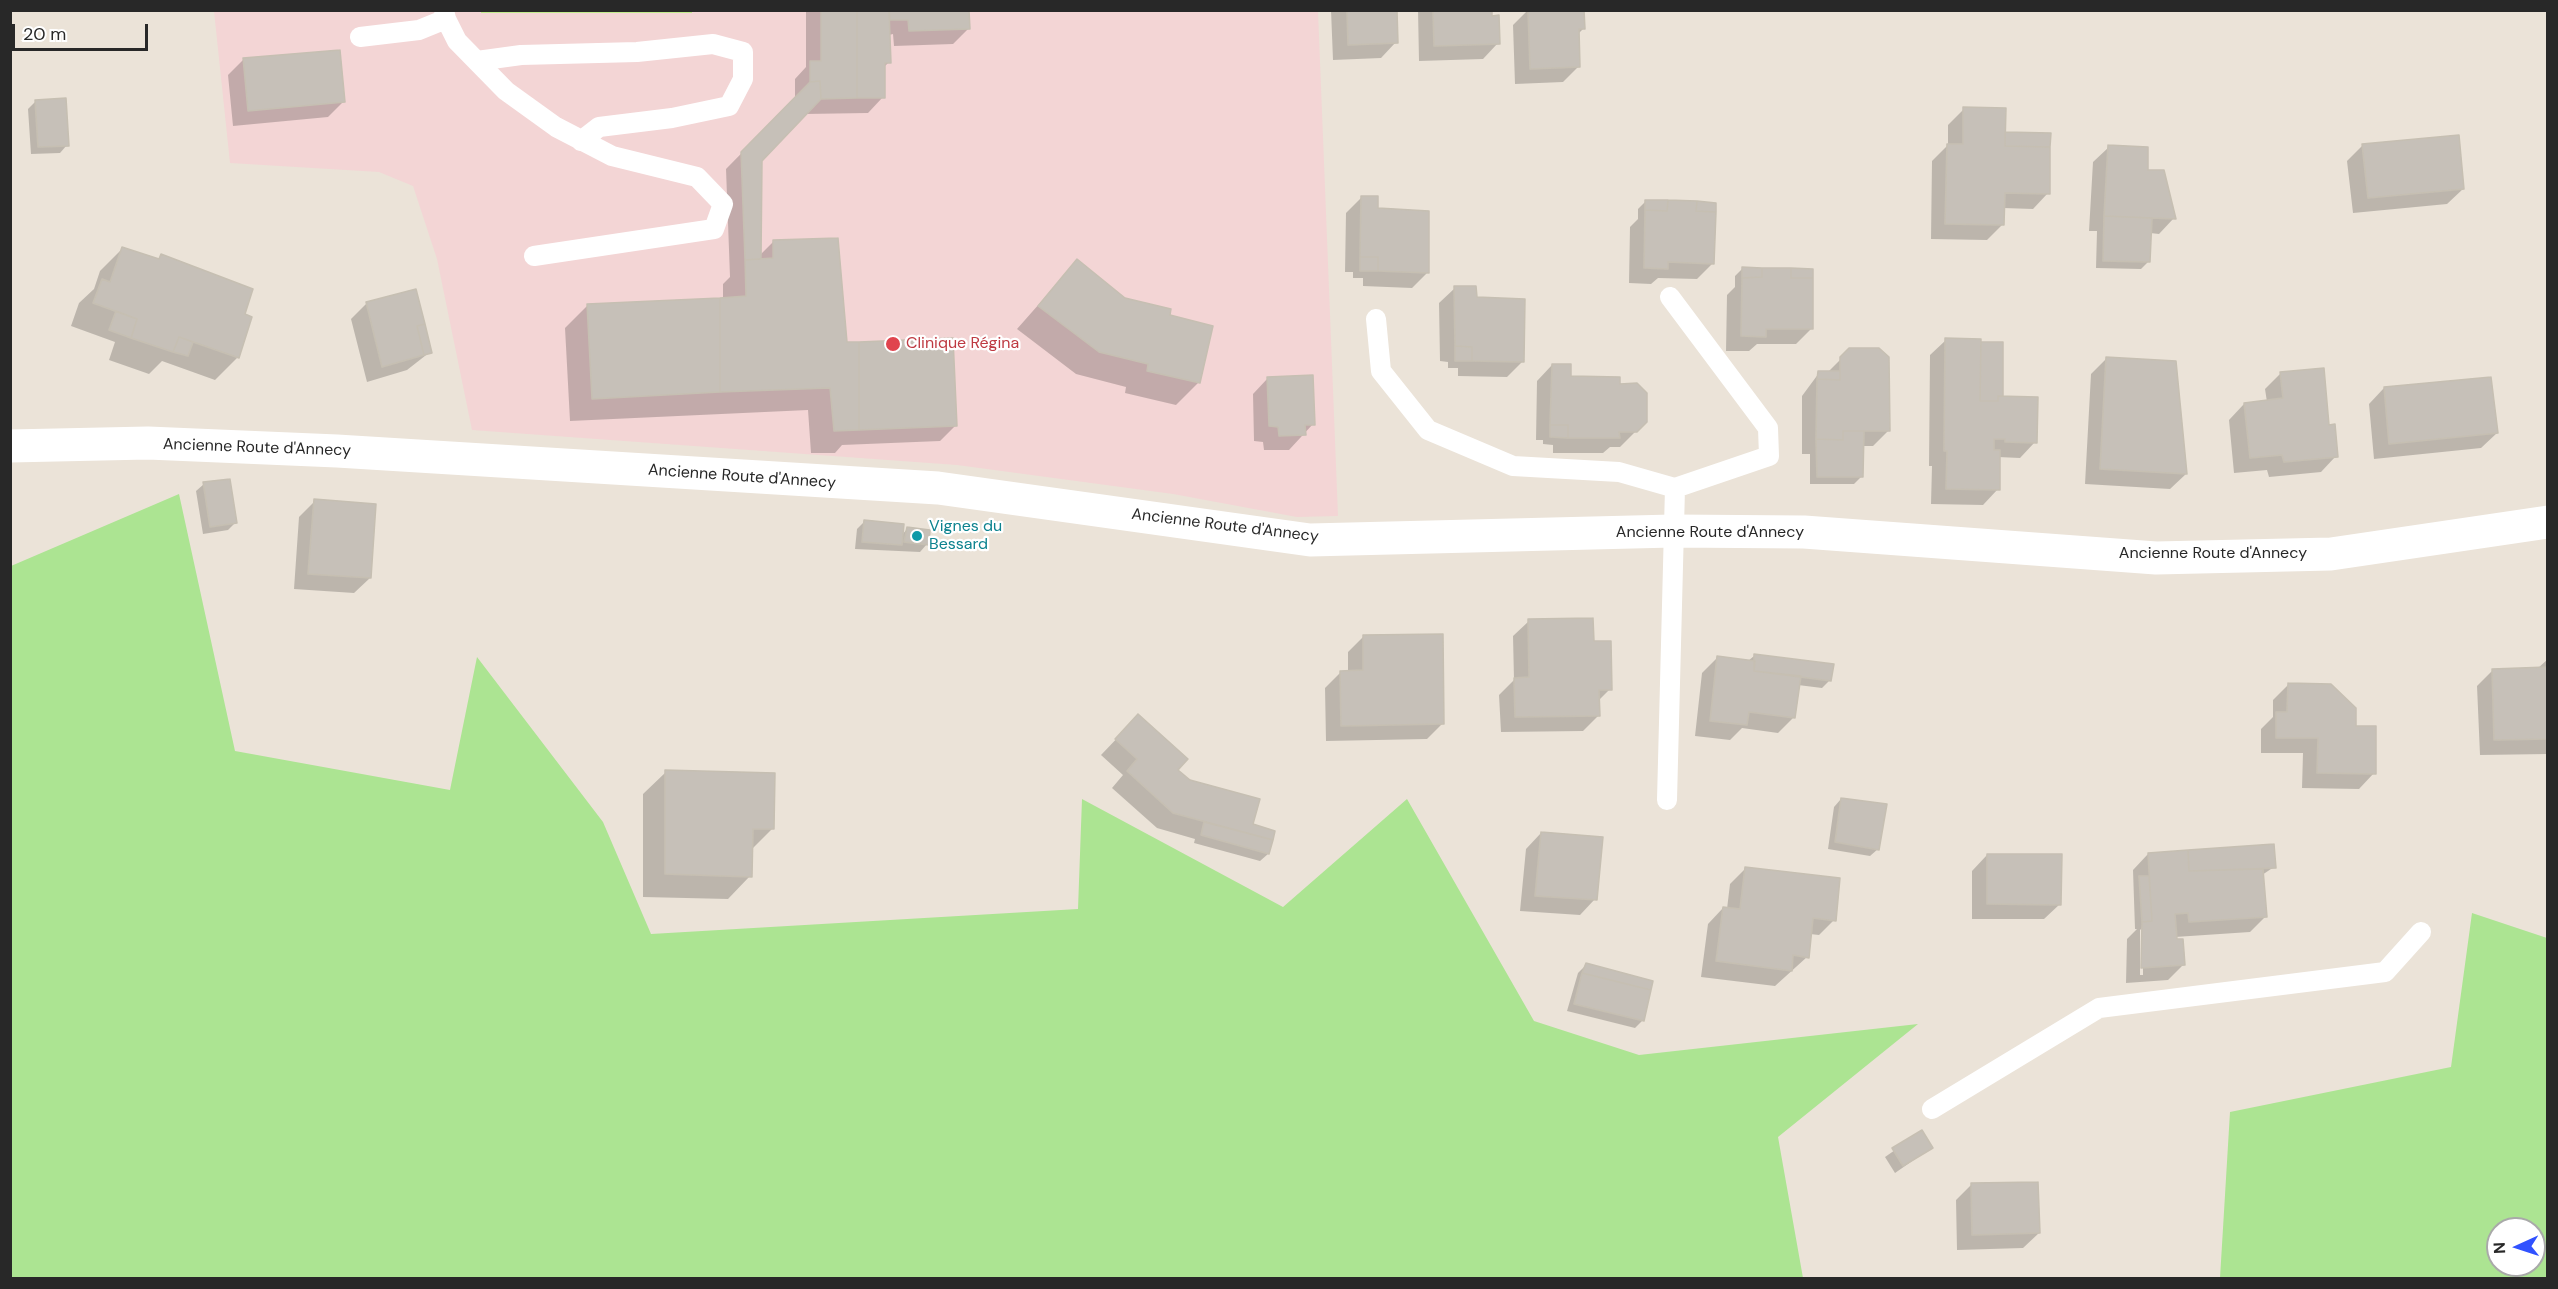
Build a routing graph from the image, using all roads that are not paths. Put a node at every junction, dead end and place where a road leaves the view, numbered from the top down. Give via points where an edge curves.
1 (445, 15) edge
2 (360, 37) dead end
3 (477, 61) junction
4 (581, 141) junction
5 (534, 256) dead end
6 (1670, 297) dead end
7 (1376, 319) dead end
8 (10, 446) edge
9 (1675, 488) junction
10 (2547, 522) edge
11 (1673, 531) junction
12 (1667, 800) dead end
13 (2421, 933) dead end
14 (1932, 1109) dead end

1 - 2 lane via 419,30
1 - 3 lane via 457,41
3 - 4 lane via 506,91
3 - 4 lane via 713,44 743,52 743,79 729,106 599,127
4 - 5 lane via 612,156 697,177 723,204 714,229
6 - 9 lane via 1768,428 1769,456
7 - 9 lane via 1381,371 1428,430 1513,466 1619,472
8 - 11 street, Ancienne Route d'Annecy via 148,443 337,451 938,488 1310,540
9 - 11 lane
10 - 11 street, Ancienne Route d'Annecy via 2331,554 2156,558 1804,532
11 - 12 lane
13 - 14 lane via 2385,972 2099,1008

